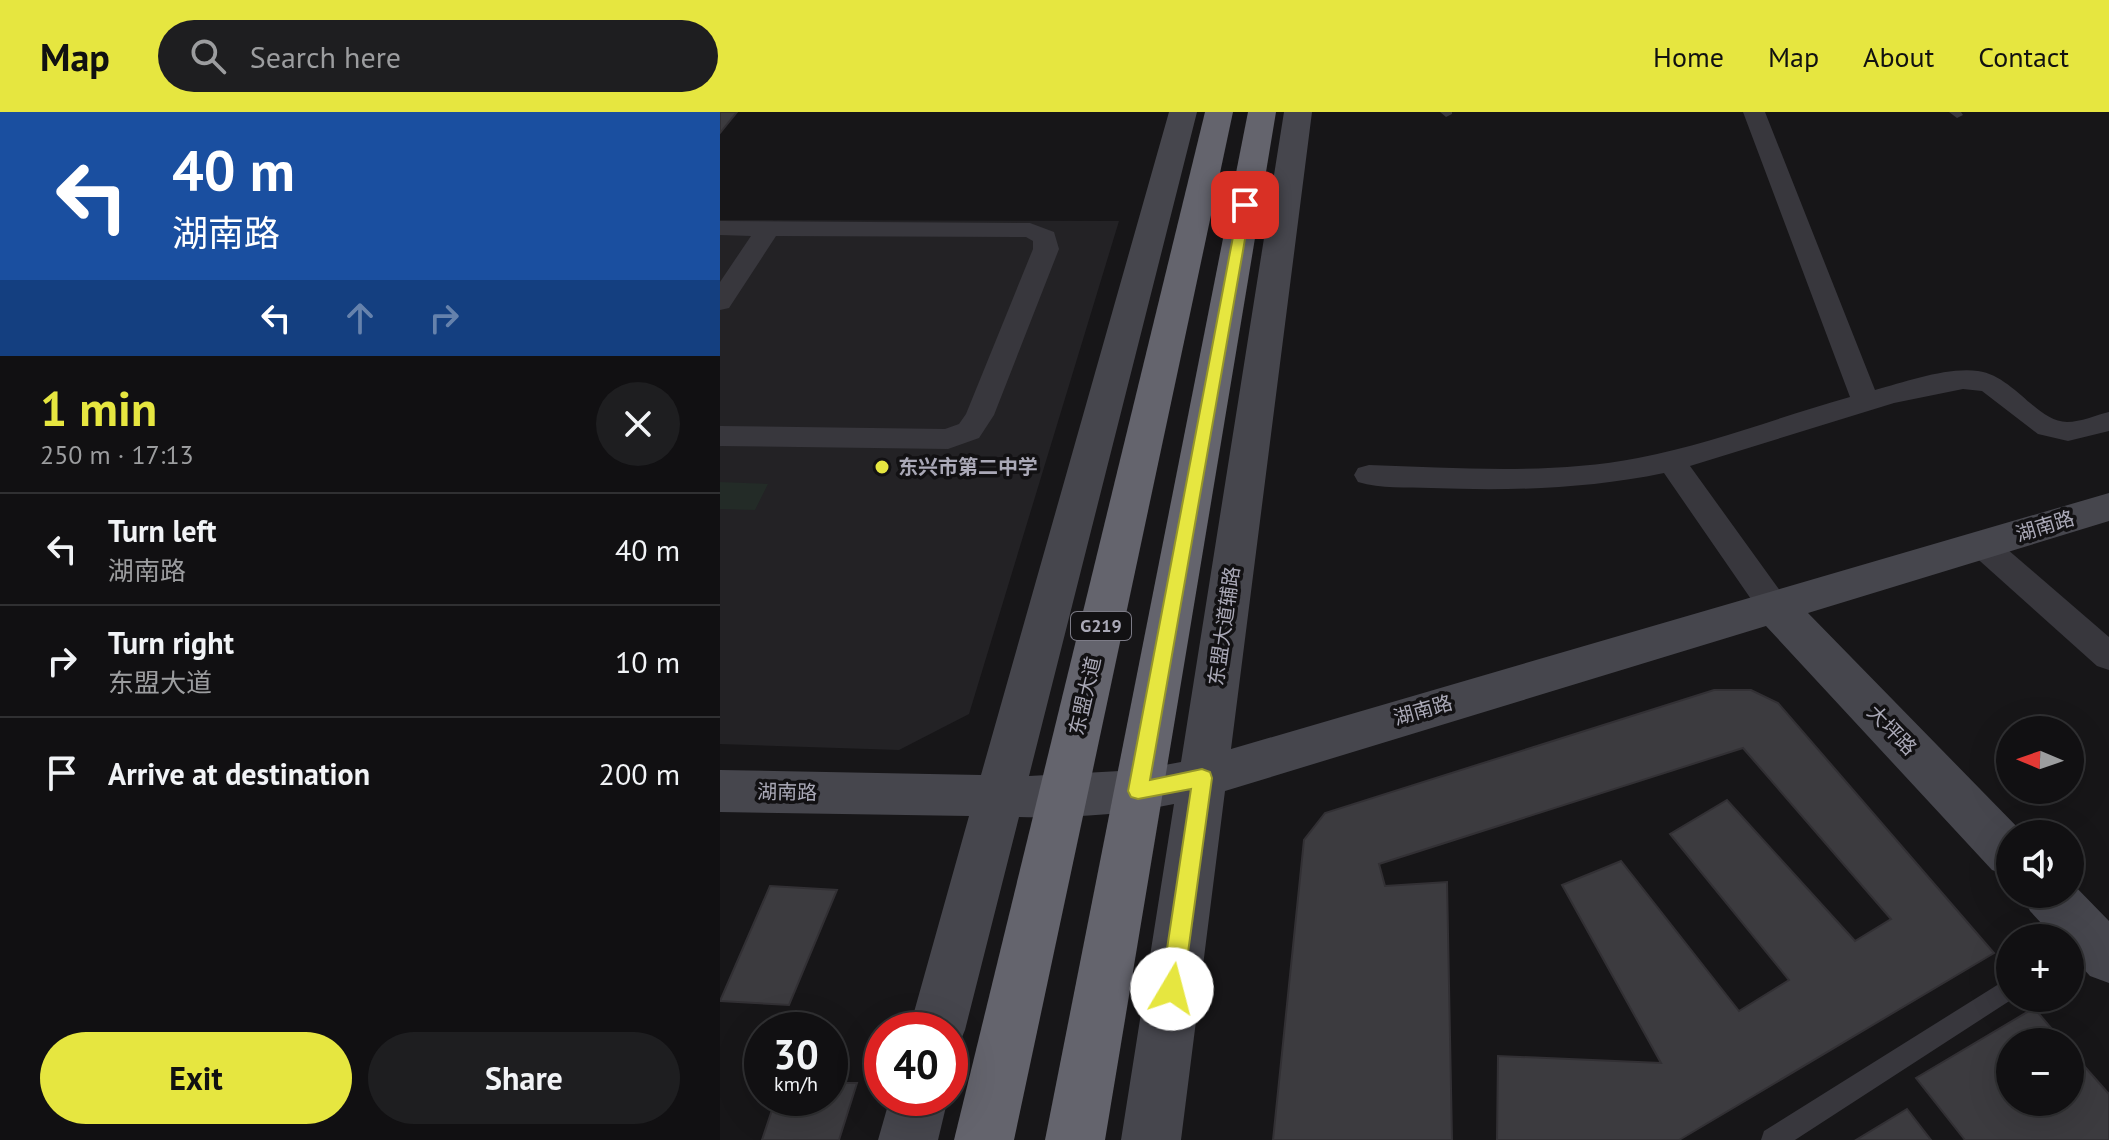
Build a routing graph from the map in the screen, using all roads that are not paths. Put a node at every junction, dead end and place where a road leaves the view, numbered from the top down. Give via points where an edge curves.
1 (1183, 112) edge
2 (1219, 112) edge
3 (1262, 112) edge
4 (1298, 112) edge
5 (1754, 112) edge
6 (720, 228) edge
7 (768, 229) junction
8 (720, 302) edge
9 (1865, 400) junction
10 (2109, 421) edge
11 (720, 436) edge
12 (1671, 461) junction
13 (1369, 475) dead end
14 (2109, 507) edge
15 (1982, 545) junction
16 (1774, 606) junction
17 (2109, 657) edge
18 (1202, 778) junction
19 (720, 791) edge
20 (1138, 791) junction
21 (1000, 797) junction
22 (1062, 797) junction
23 (1996, 839) edge
24 (2059, 908) edge
25 (2089, 948) edge
26 (1996, 997) edge
27 (942, 1012) edge
28 (914, 1116) edge
29 (908, 1140) edge
30 (984, 1140) edge
31 (1075, 1140) edge
32 (1151, 1140) edge
33 (1773, 1140) edge

1 - 21 street
2 - 22 highway, 东盟大道 / G219
3 - 20 highway
4 - 18 street, 东盟大道辅路
5 - 9 street
6 - 7 street
7 - 8 street
7 - 11 street via 1030,230 1045,237 1046,249 969,431 948,439
9 - 10 street via 1981,380 2058,431
9 - 12 street
12 - 13 street via 1536,478
12 - 16 street
14 - 15 street, 湖南路
15 - 16 street, 湖南路
15 - 17 street
16 - 18 street, 湖南路
16 - 23 street, 大坪路
18 - 20 street, 湖南路
18 - 32 street, 东盟大道辅路
19 - 21 street, 湖南路
20 - 22 street, 湖南路
20 - 31 highway
21 - 22 street, 湖南路
21 - 27 street
22 - 30 highway, 东盟大道 / G219
24 - 25 street
26 - 33 lane
28 - 29 street

